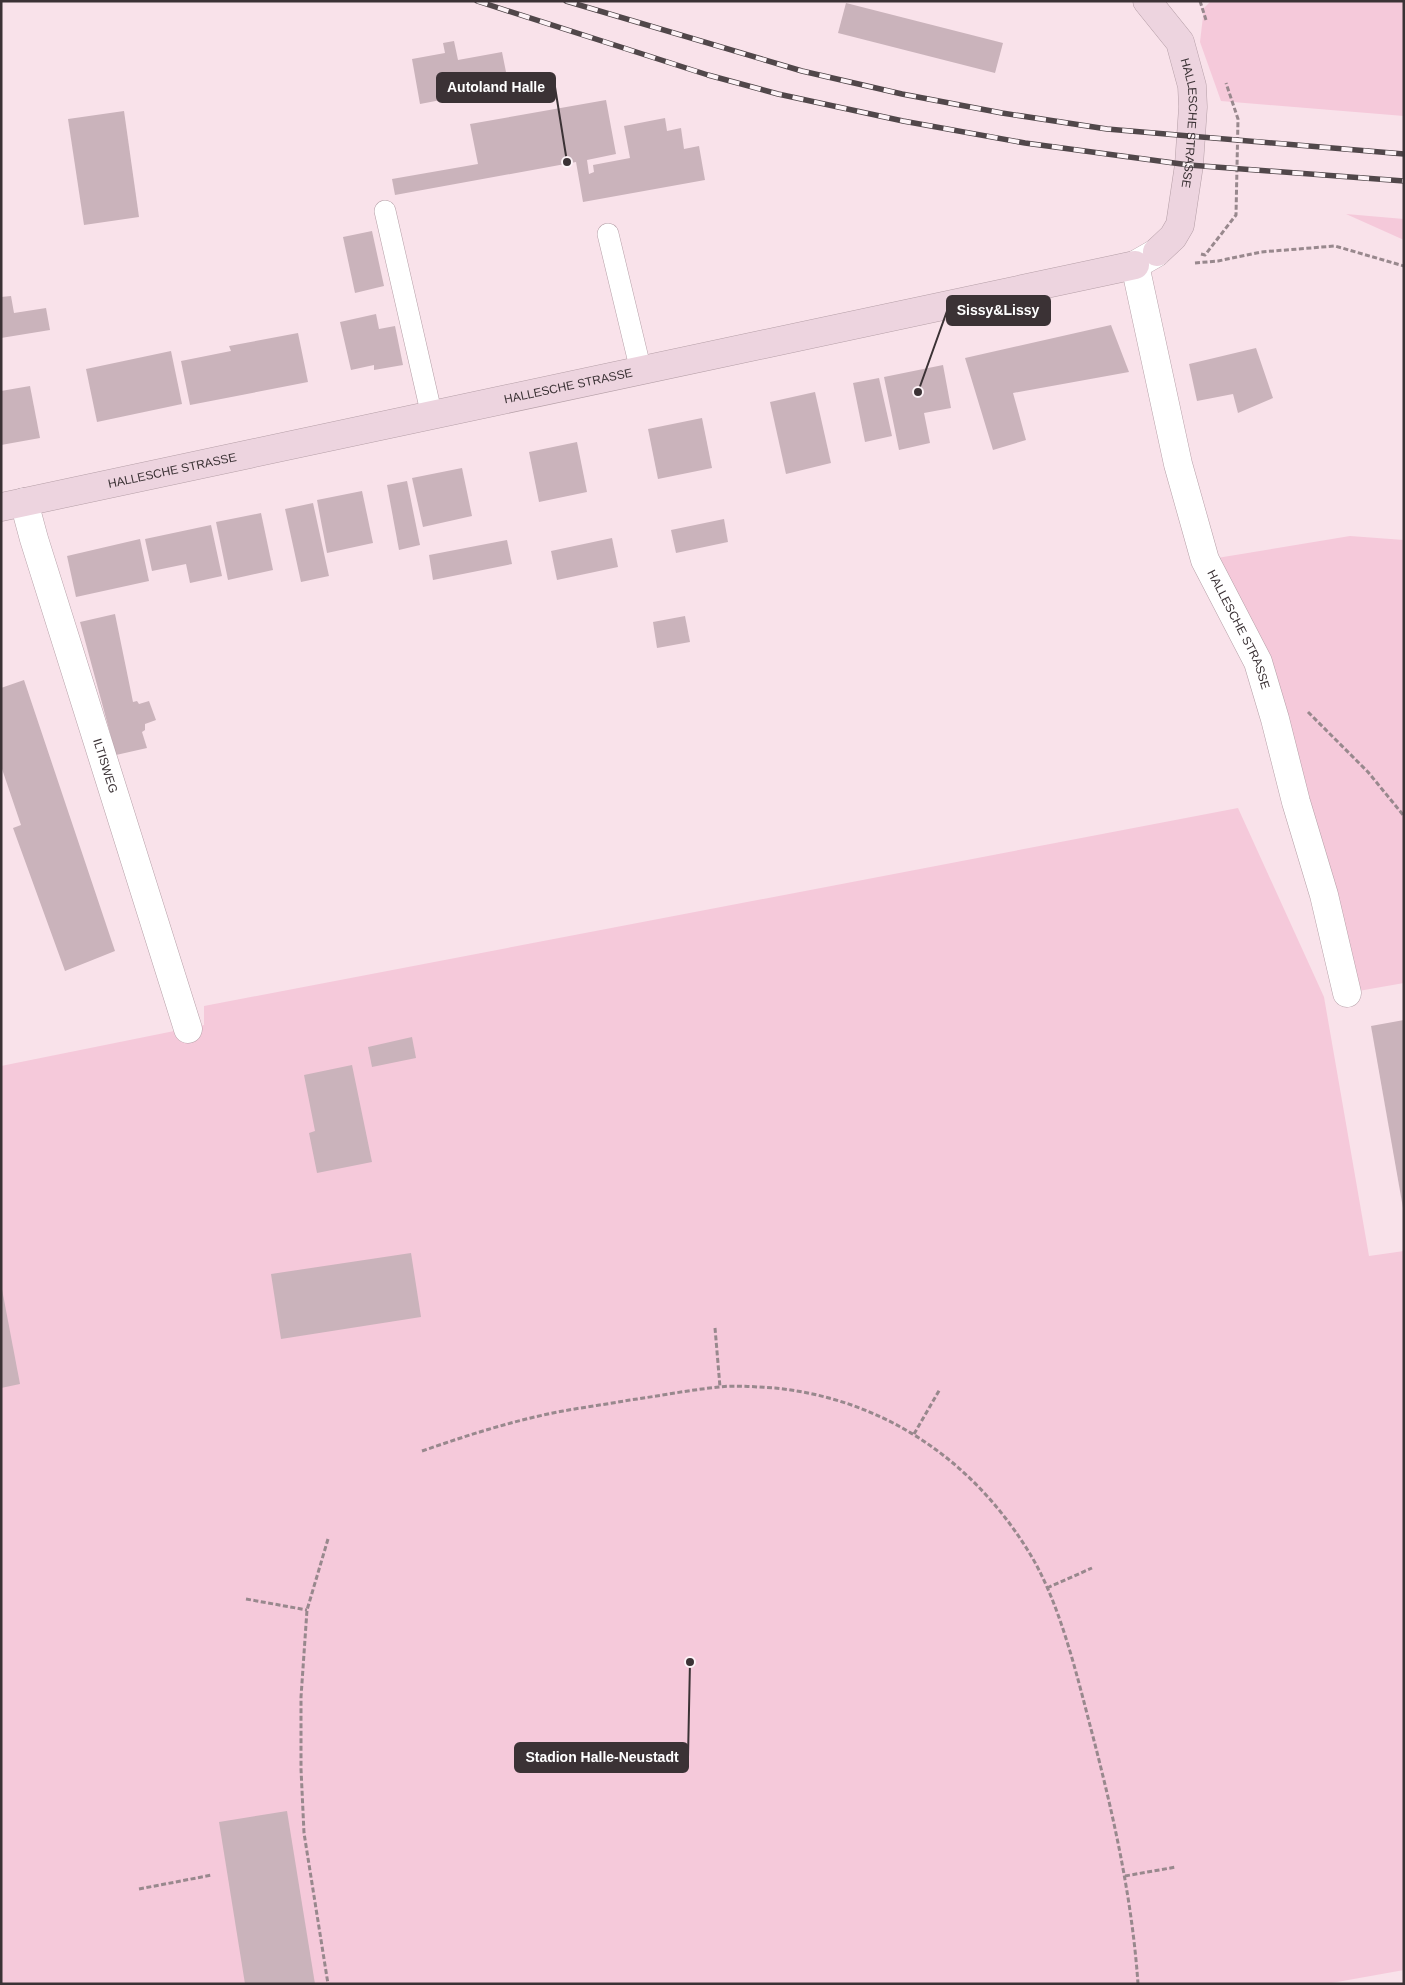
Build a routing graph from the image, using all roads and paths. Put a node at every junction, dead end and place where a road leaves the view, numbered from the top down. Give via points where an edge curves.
1 (1147, 1) edge
2 (386, 211) dead end
3 (608, 234) dead end
4 (1152, 254) junction
5 (1404, 266) edge
6 (641, 371) junction
7 (432, 416) junction
8 (12, 505) edge
9 (1306, 710) dead end
10 (1404, 816) edge
11 (1347, 993) dead end
12 (188, 1029) dead end
13 (715, 1328) dead end
14 (720, 1387) junction
15 (940, 1389) dead end
16 (914, 1434) junction
17 (422, 1452) dead end
18 (328, 1539) dead end
19 (1092, 1568) dead end
20 (1047, 1588) junction
21 (246, 1599) dead end
22 (307, 1610) junction
23 (1176, 1867) dead end
24 (212, 1875) dead end
25 (1125, 1876) junction
26 (139, 1889) dead end
27 (328, 1984) edge
28 (1138, 1984) edge

1 - 4 street, HALLESCHE STRASSE via 1180,42 1192,86 1192,122 1180,225 1173,237
2 - 7 lane
3 - 6 lane
4 - 5 path via 1192,263 1262,252 1335,246
4 - 6 street, HALLESCHE STRASSE
4 - 11 street, HALLESCHE STRASSE via 1178,464 1205,560 1258,662 1324,895
6 - 7 street, HALLESCHE STRASSE
7 - 8 street, HALLESCHE STRASSE
8 - 12 street, ILTISWEG via 36,549
9 - 10 path via 1368,772
13 - 14 path
14 - 16 path via 804,1391 877,1414
14 - 17 path via 562,1411 467,1435
15 - 16 path
16 - 20 path via 978,1487 1009,1523
18 - 22 path
19 - 20 path
20 - 25 path via 1081,1692
21 - 22 path
22 - 27 path via 301,1697 304,1832
23 - 25 path
24 - 26 path
25 - 28 path

